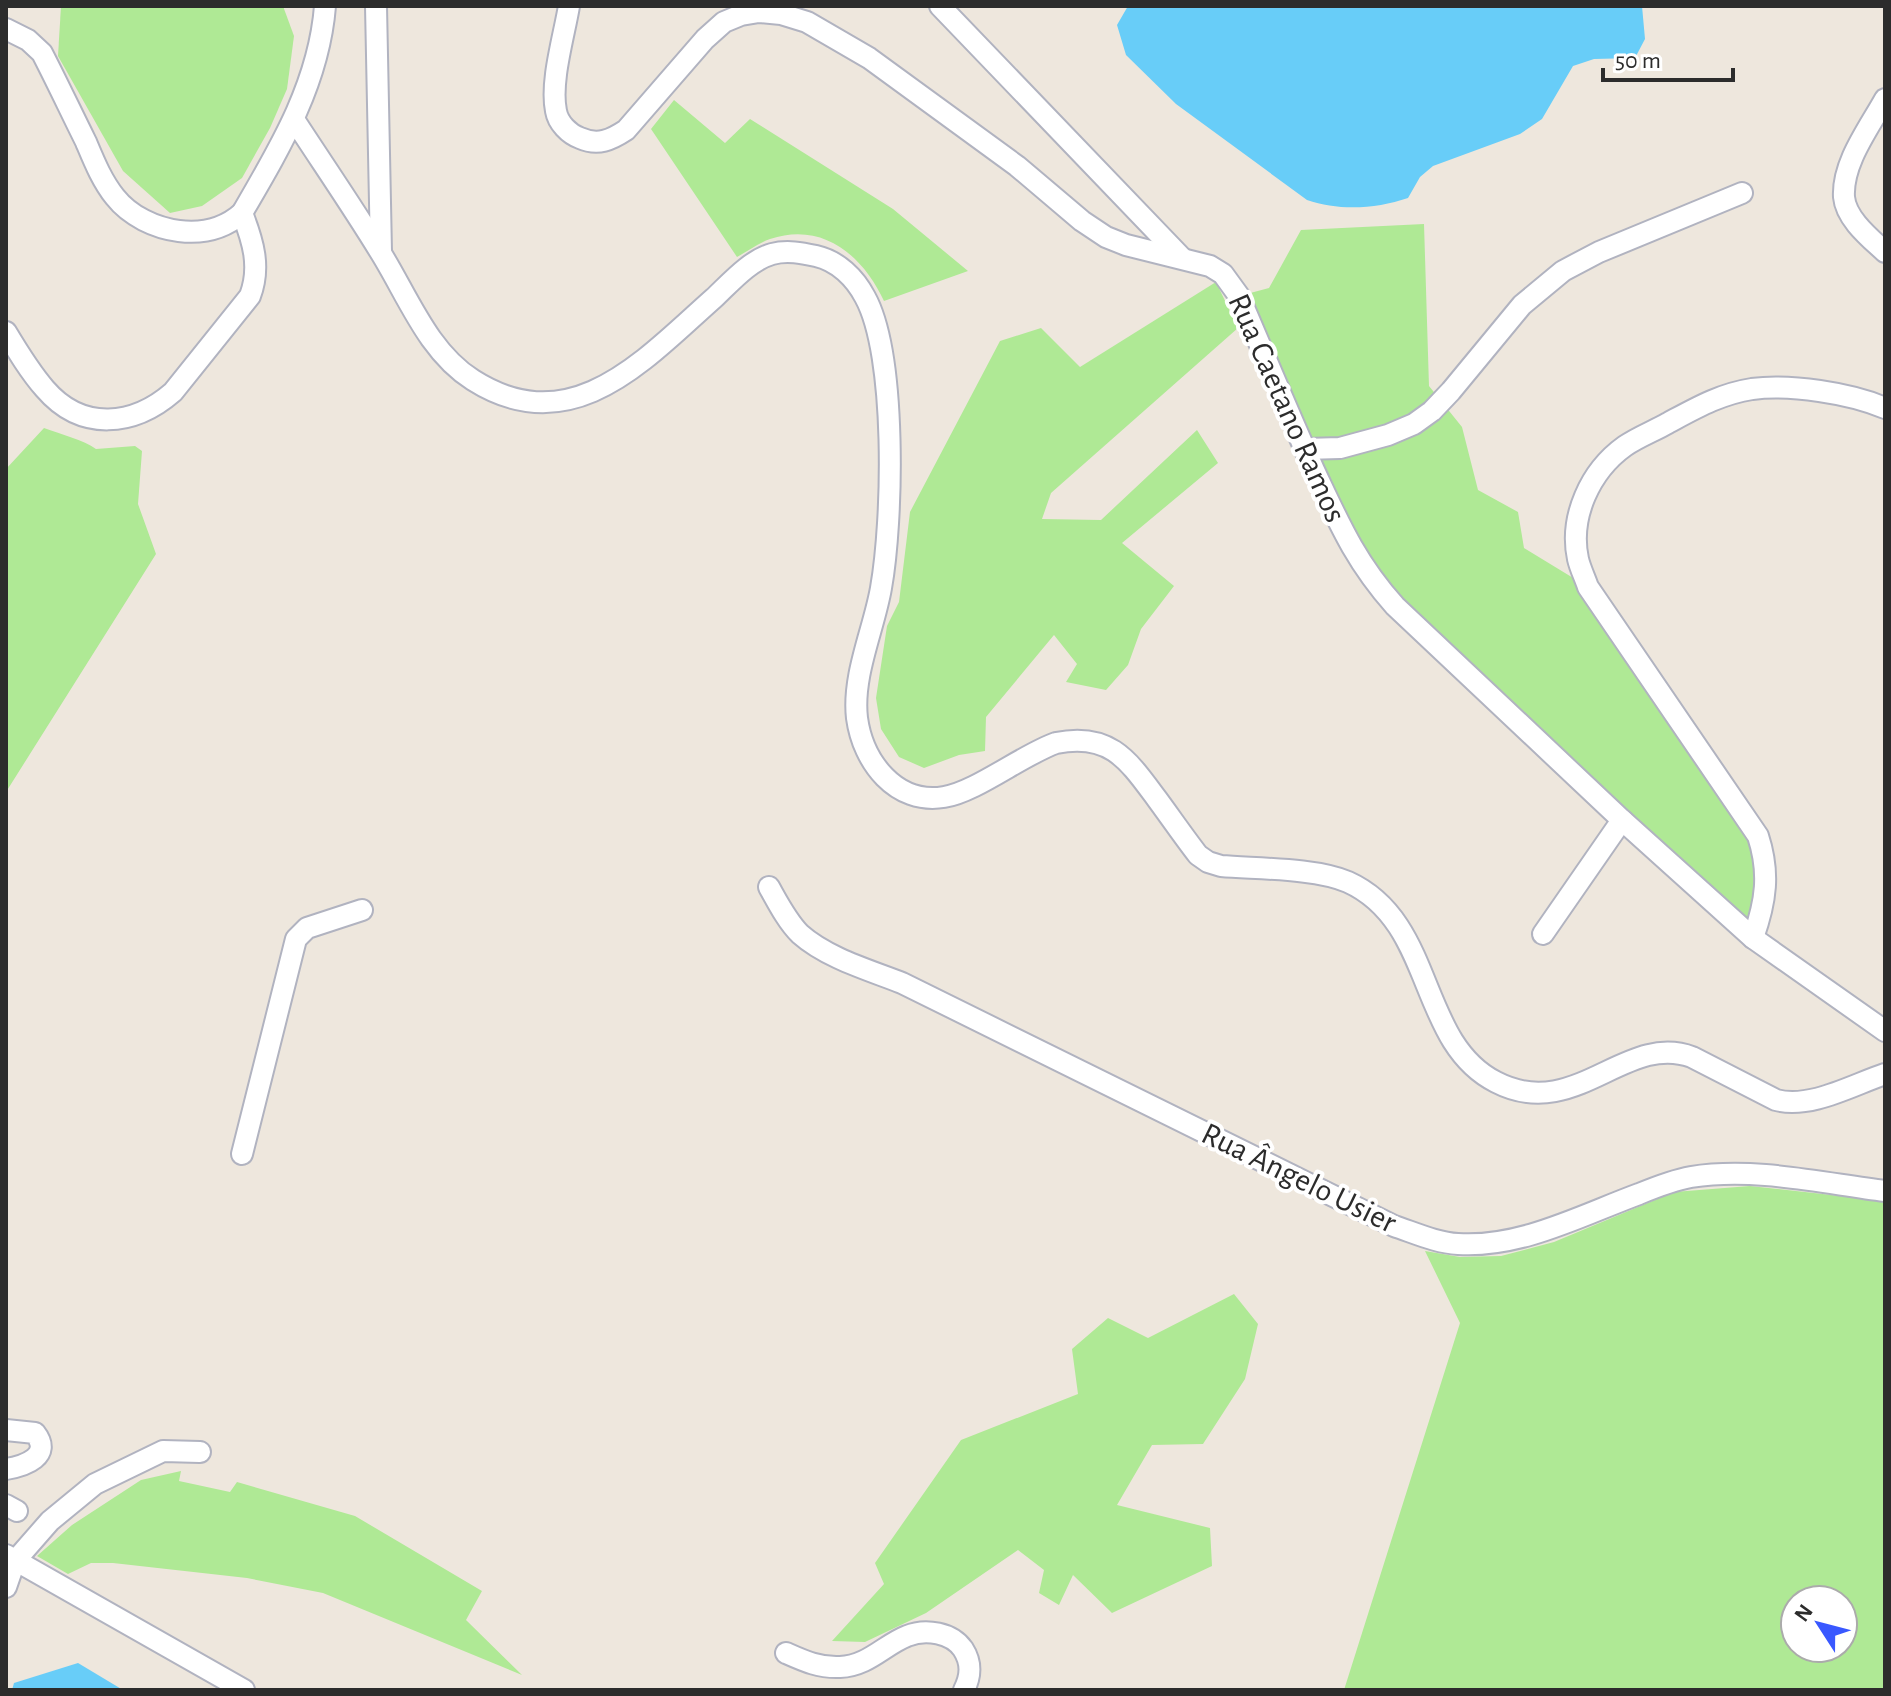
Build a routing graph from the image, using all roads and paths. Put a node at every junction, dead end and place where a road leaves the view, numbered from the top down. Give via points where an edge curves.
1 (325, 6) edge
2 (376, 6) edge
3 (569, 6) edge
4 (940, 6) edge
5 (6, 29) edge
6 (1885, 99) edge
7 (295, 121) junction
8 (1742, 193) dead end
9 (236, 219) junction
10 (381, 252) junction
11 (1885, 252) edge
12 (1182, 258) junction
13 (6, 332) edge
14 (1885, 408) edge
15 (1305, 449) junction
16 (1622, 820) junction
17 (769, 887) dead end
18 (362, 910) dead end
19 (1543, 934) dead end
20 (1753, 938) junction
21 (1885, 1031) edge
22 (1885, 1074) edge
23 (242, 1154) dead end
24 (1885, 1191) edge
25 (6, 1430) edge
26 (200, 1452) dead end
27 (6, 1469) edge
28 (10, 1558) edge
29 (6, 1587) edge
30 (786, 1653) dead end
31 (244, 1690) edge
32 (964, 1690) edge

1 - 7 street via 311,80
2 - 10 street
3 - 12 street, Rua Caetano Ramos via 555,105 565,129 579,138 596,143 626,130 724,22 750,14 781,14 807,22 869,58 1106,237
4 - 12 street
5 - 9 street via 42,53 103,179 123,205 149,223 187,232 211,230
6 - 11 street via 1848,167 1844,199 1860,228
7 - 9 street
7 - 10 street
8 - 15 street via 1563,271 1522,305 1451,391 1414,424 1340,448
9 - 13 street via 252,239 256,280 250,296 173,392 141,414 102,419 61,404
10 - 22 street via 450,361 496,392 543,402 570,400 619,379 744,270 771,254 823,258 856,282 877,327 886,375 889,532 857,716 876,769 892,785 911,795 946,797 1056,743 1084,740 1110,747 1124,756 1208,862 1325,875 1379,900 1400,927 1461,1054 1478,1071 1514,1090 1565,1089 1661,1051 1678,1051 1789,1103
12 - 15 street, Rua Caetano Ramos via 1210,266 1231,282
14 - 20 street via 1835,394 1781,388 1719,395 1625,446 1603,465 1578,515 1578,561 1588,587 1758,836 1767,880
15 - 16 street, Rua Caetano Ramos via 1369,577
16 - 19 street
16 - 20 street, Rua Caetano Ramos
17 - 24 street, Rua Ângelo Usier via 801,934 826,951 902,983 1394,1226 1427,1237 1455,1244 1506,1241 1688,1177 1714,1174 1745,1173
18 - 23 street via 307,928 296,939
20 - 21 street, Rua Caetano Ramos
25 - 27 street via 35,1433 41,1452 34,1461
26 - 28 street via 163,1451 95,1484
28 - 29 street
28 - 31 street
30 - 32 street via 810,1664 842,1667 876,1656 908,1635 934,1632 957,1641 968,1657 970,1676

